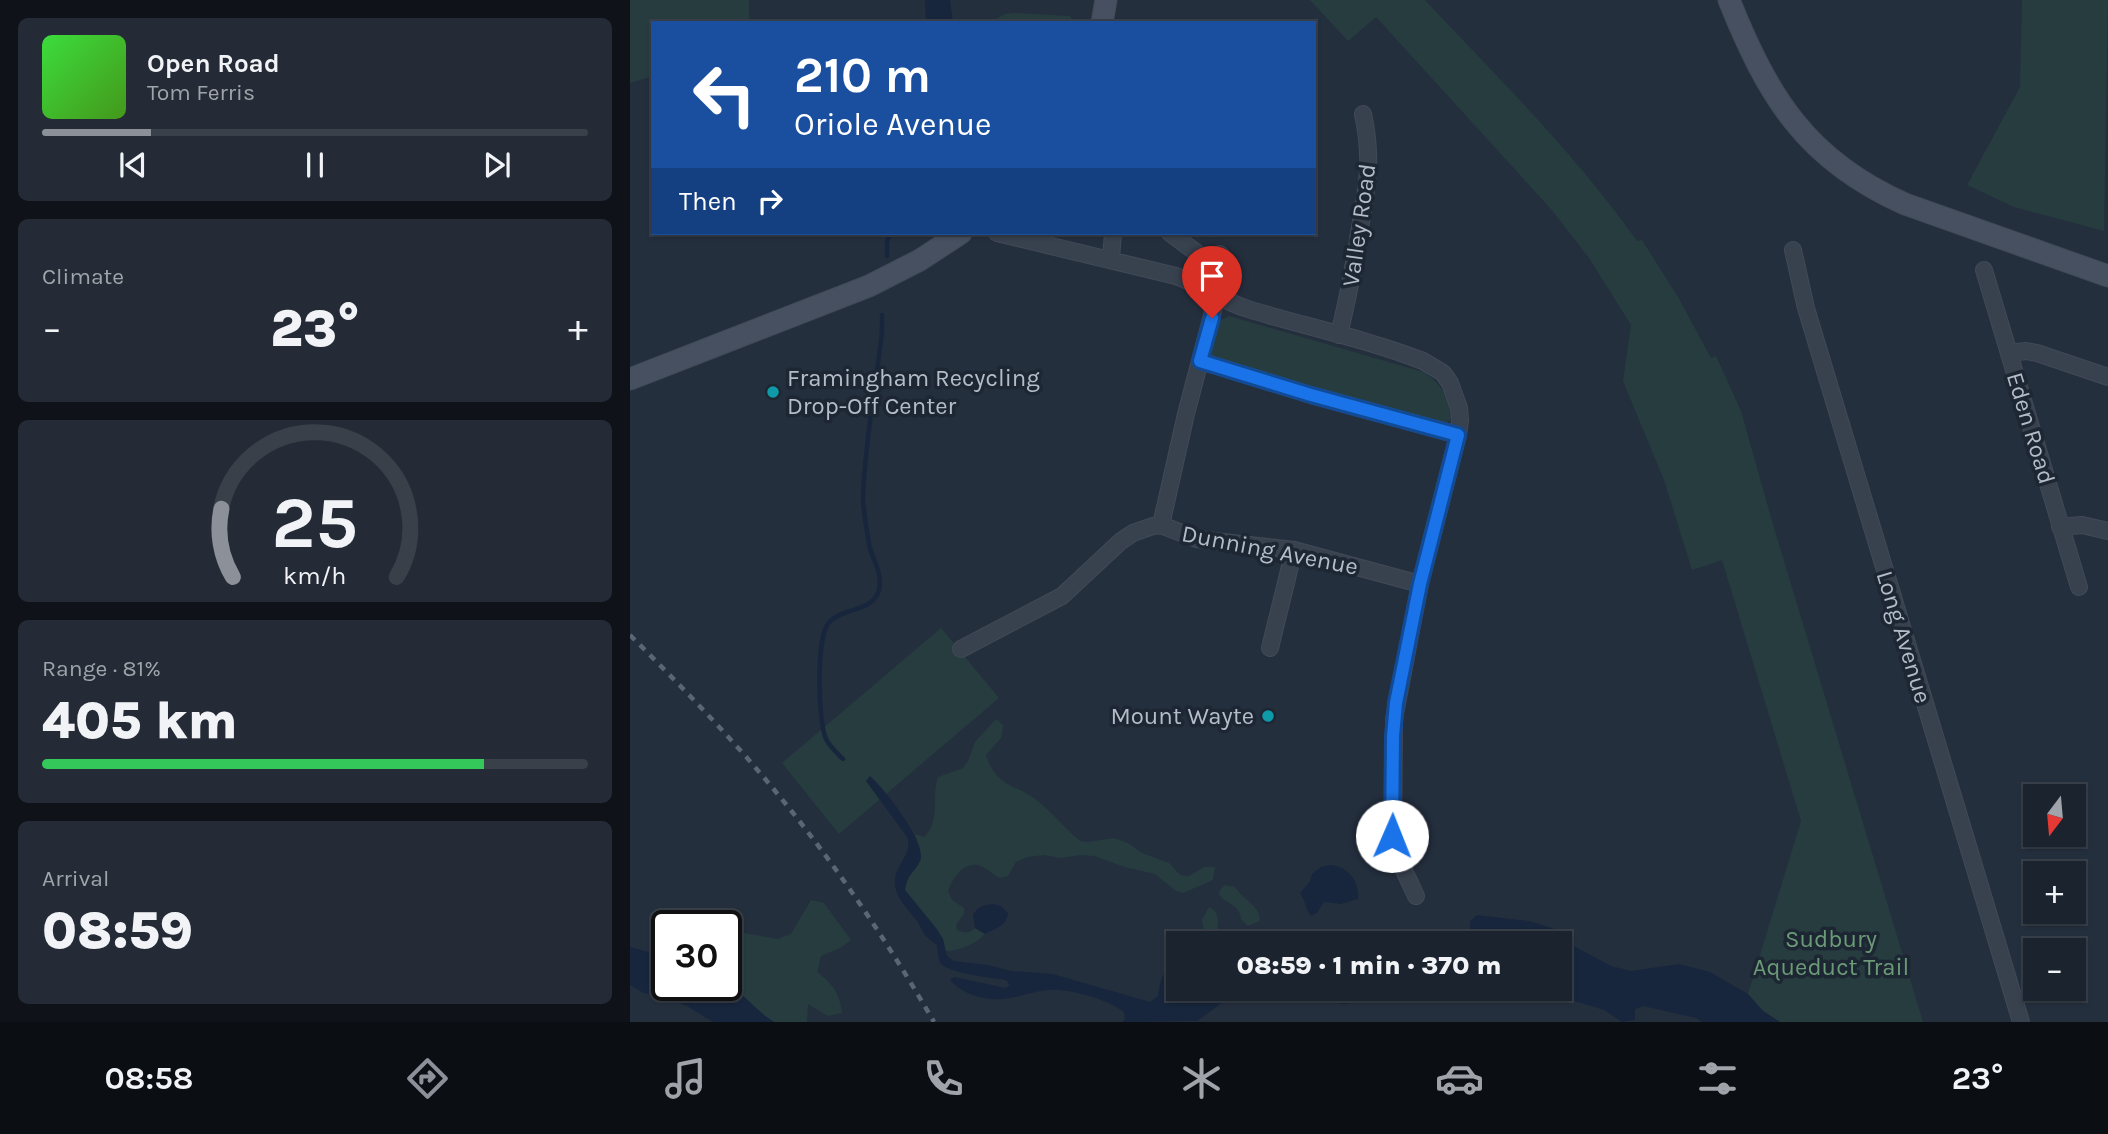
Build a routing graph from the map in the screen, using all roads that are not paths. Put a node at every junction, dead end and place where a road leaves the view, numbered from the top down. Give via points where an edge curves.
1 (1106, 0) edge
2 (1729, 0) edge
3 (1102, 21) edge
4 (1363, 114) dead end
5 (958, 235) edge
6 (1005, 235) edge
7 (1113, 235) edge
8 (1173, 235) edge
9 (1793, 250) dead end
10 (1220, 254) dead end
11 (1111, 260) junction
12 (1984, 270) dead end
13 (2108, 275) edge
14 (1206, 280) junction
15 (1217, 296) junction
16 (1339, 335) junction
17 (2008, 353) junction
18 (1200, 361) junction
19 (2108, 377) edge
20 (630, 379) edge
21 (1458, 435) junction
22 (1161, 526) junction
23 (2060, 527) junction
24 (2108, 531) edge
25 (1294, 550) junction
26 (1420, 584) junction
27 (2078, 587) dead end
28 (1270, 648) dead end
29 (961, 649) dead end
30 (1416, 896) dead end
31 (2021, 1022) edge

1 - 3 street
2 - 13 street via 1757,67 1779,104 1838,166 1905,204
4 - 16 street, Valley Road via 1370,172
5 - 20 street via 869,286
6 - 11 street
7 - 11 street
8 - 14 street via 1197,253
9 - 31 street, Long Avenue via 1810,321
10 - 14 street
11 - 14 street
12 - 17 street, Eden Road
14 - 15 street
15 - 16 street
15 - 18 street
16 - 21 street via 1412,356 1443,373 1460,408
17 - 19 street via 2037,353
17 - 23 street, Eden Road
18 - 21 street
18 - 22 street
21 - 26 street
22 - 25 street, Dunning Avenue via 1197,539
22 - 29 street via 1132,533 1062,596
23 - 24 street via 2082,525
23 - 27 street, Eden Road
25 - 26 street, Dunning Avenue
25 - 28 street
26 - 30 street via 1396,703 1392,747 1393,847

